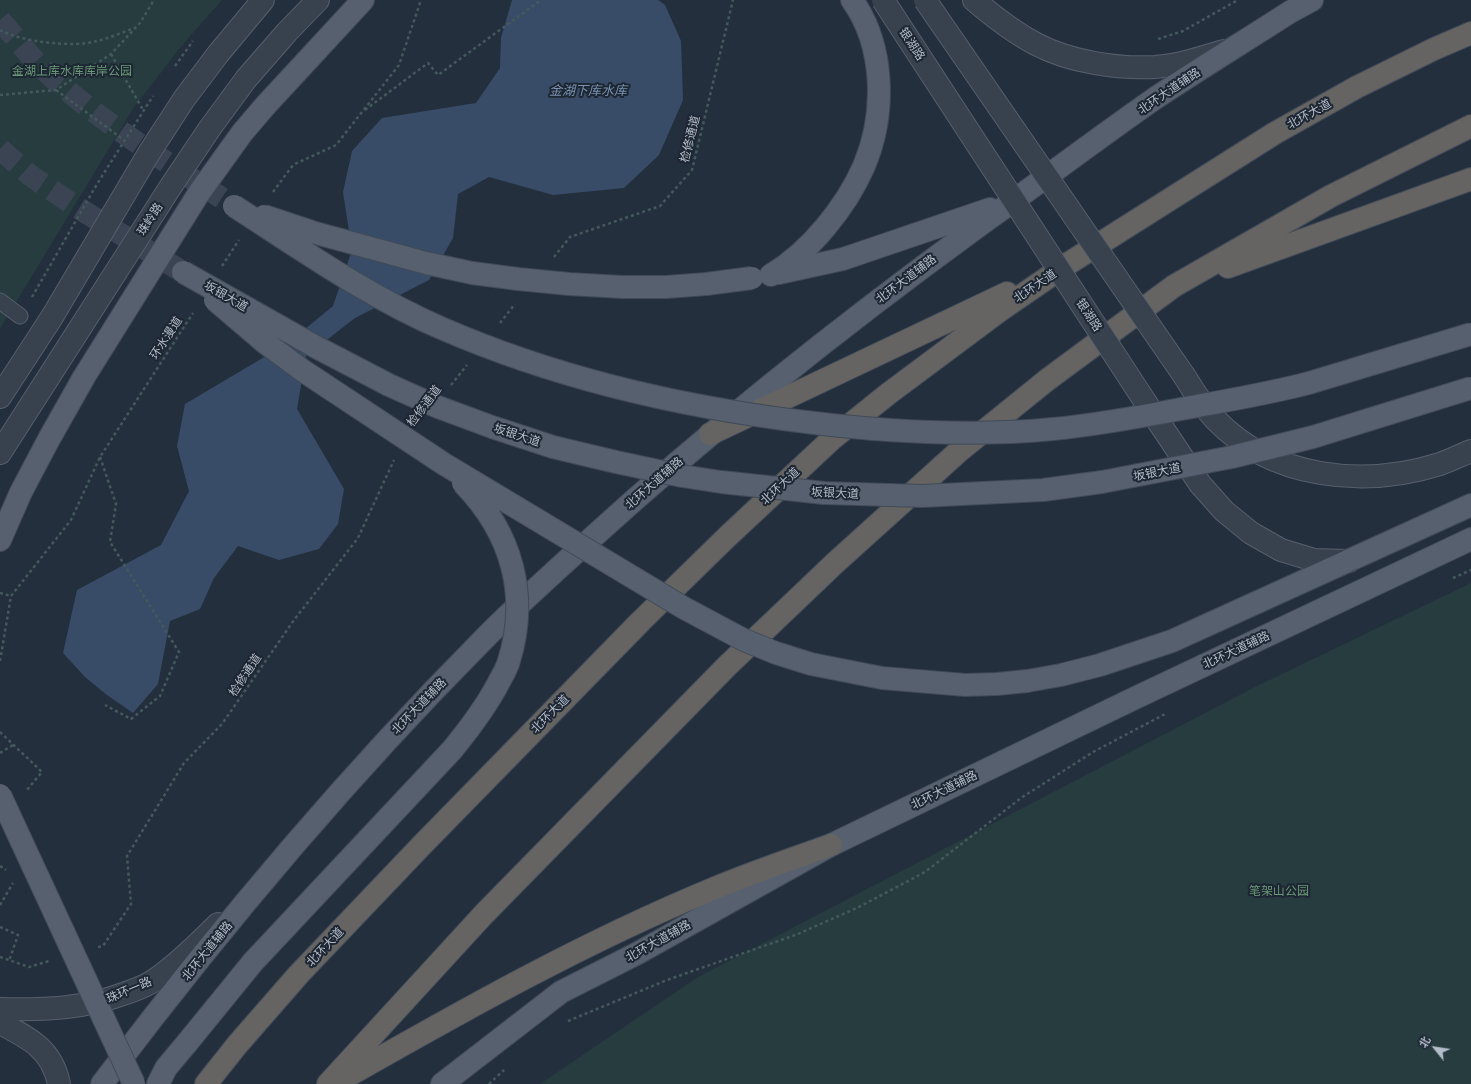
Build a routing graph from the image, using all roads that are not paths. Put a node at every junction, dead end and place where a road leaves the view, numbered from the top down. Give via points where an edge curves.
1 (263, 0) edge
2 (318, 0) edge
3 (363, 0) edge
4 (852, 0) edge
5 (883, 0) edge
6 (925, 0) edge
7 (974, 0) edge
8 (1312, 0) edge
9 (1471, 33) edge
10 (1232, 49) junction
11 (1471, 126) edge
12 (1471, 179) edge
13 (1011, 203) junction
14 (1066, 265) junction
15 (762, 276) junction
16 (1174, 286) junction
17 (0, 301) edge
18 (20, 316) dead end
19 (1471, 334) edge
20 (1471, 388) edge
21 (0, 397) edge
22 (710, 434) junction
23 (1471, 451) edge
24 (0, 453) edge
25 (444, 464) junction
26 (1471, 505) edge
27 (0, 540) edge
28 (1471, 540) edge
29 (1349, 561) junction
30 (0, 795) edge
31 (831, 845) junction
32 (267, 877) junction
33 (0, 1009) edge
34 (0, 1023) edge
35 (159, 1079) edge
36 (60, 1084) edge
37 (102, 1084) edge
38 (134, 1084) edge
39 (206, 1084) edge
40 (328, 1084) edge
41 (335, 1084) edge
42 (442, 1084) edge

1 - 21 street via 180,105 52,317
2 - 24 street, 珠岭路 via 246,79 210,128
3 - 27 main road via 242,133 199,193 84,377 21,492
4 - 15 main road via 868,28 878,74 878,103 871,145 864,166 853,186 815,240 784,267
5 - 29 street, 银湖路, bridge via 1200,484 1224,511 1281,550 1314,560
6 - 23 street, bridge via 1206,409 1228,431 1273,460 1308,471 1351,476 1396,474 1441,464
7 - 10 street via 1014,32 1038,45 1096,63 1124,67 1156,66 1185,62
8 - 10 main road, 北环大道辅路
9 - 14 highway, 北环大道 via 1358,87 1275,133
10 - 13 main road, 北环大道辅路 via 1155,99
11 - 16 highway via 1331,196
12 - 16 highway
13 - 15 main road via 843,259
13 - 22 main road, 北环大道辅路 via 861,312
14 - 22 highway
14 - 39 highway, 北环大道 via 888,394 832,438 770,495 641,621 370,899 299,974
15 - 19 main road, bridge via 666,287 576,285 472,273 312,232 234,206 386,301 440,328 492,349 559,371 663,399 724,411 855,428 918,433 984,433 1054,429 1122,419 1308,383
16 - 40 highway via 1047,380 958,452 835,563 727,666 589,806 484,914
17 - 18 lane
20 - 25 main road, 坂银大道, bridge via 1313,437 1225,458 1102,482 1042,490 922,496 824,493 682,476 553,446 492,427 438,407 388,384 316,347 183,272 232,316 302,370
22 - 32 main road, 北环大道辅路 via 616,515 483,639 348,782
25 - 29 main road, bridge via 684,608 744,640 811,664 882,678 965,685 1027,681 1061,675 1165,644
25 - 35 main road, bridge via 484,506 498,529 512,566 517,587 518,609 508,664 473,725 452,750 264,950
26 - 29 main road
28 - 31 main road, 北环大道辅路
30 - 38 main road, bridge
31 - 41 highway via 716,887 620,930 524,978
31 - 42 main road, 北环大道辅路 via 638,953 561,992
32 - 33 street, 珠环一路 via 180,960 158,978 138,989 105,1001 76,1007
32 - 37 main road, 北环大道辅路
34 - 36 street via 44,1051 56,1070

